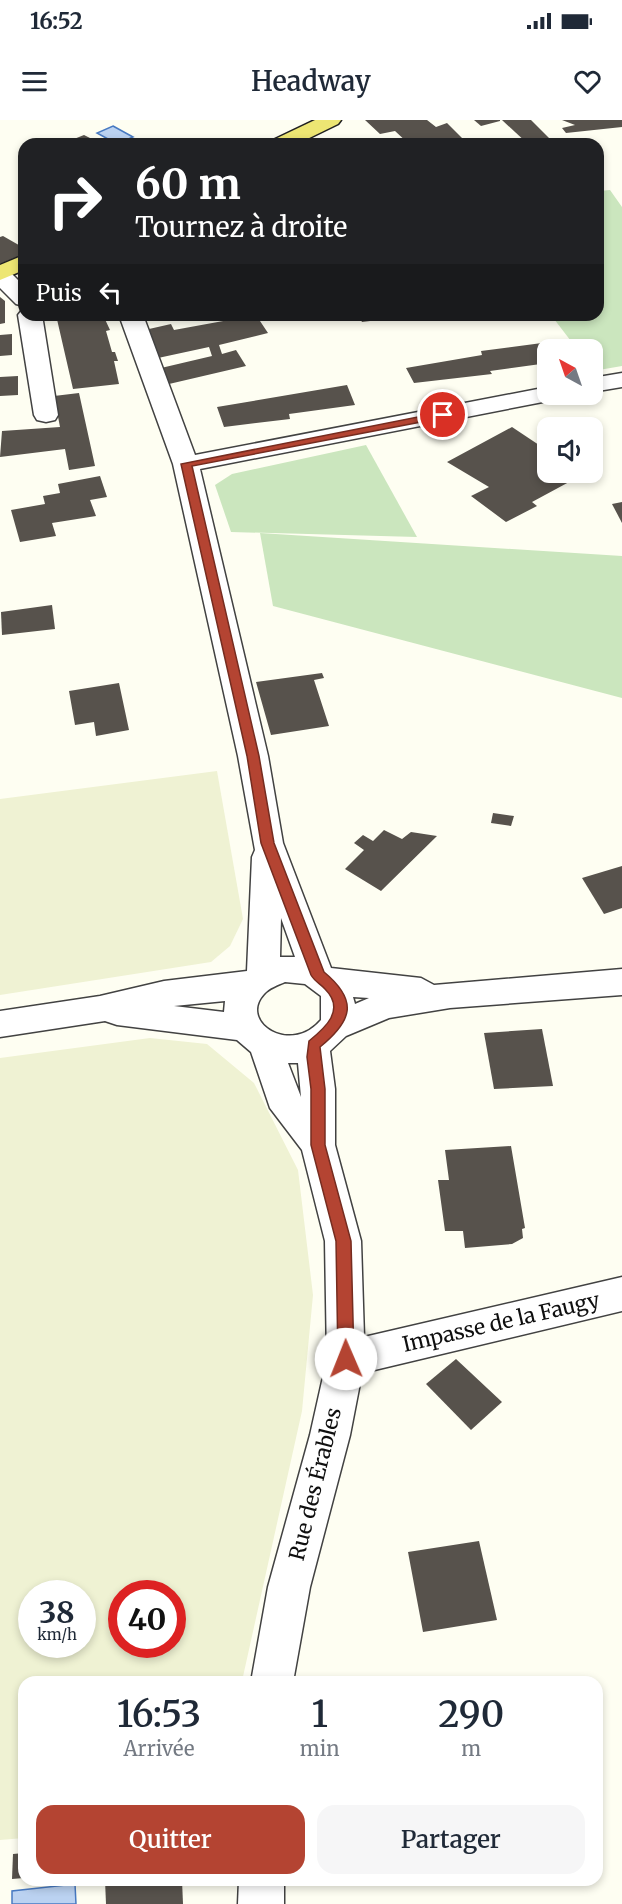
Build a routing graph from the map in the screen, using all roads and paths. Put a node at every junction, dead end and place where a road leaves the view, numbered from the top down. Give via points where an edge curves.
1 (331, 120) edge
2 (293, 138) edge
3 (18, 265) edge
4 (0, 274) edge
5 (18, 293) edge
6 (31, 321) edge
7 (133, 321) edge
8 (622, 380) edge
9 (603, 383) edge
10 (537, 396) edge
11 (46, 416) dead end
12 (186, 464) junction
13 (268, 843) junction
14 (322, 978) junction
15 (255, 981) junction
16 (622, 982) edge
17 (450, 995) junction
18 (100, 1010) junction
19 (0, 1024) edge
20 (325, 1036) junction
21 (255, 1037) junction
22 (318, 1145) junction
23 (622, 1294) edge
24 (346, 1359) junction
25 (273, 1676) edge
26 (262, 1886) edge
27 (261, 1904) edge

1 - 2 main road
3 - 4 main road
4 - 5 street
6 - 11 street
7 - 12 street
8 - 9 street
10 - 12 street
12 - 13 street via 253,756
13 - 14 street
13 - 15 street
14 - 15 street via 300,970 281,969
14 - 17 street
14 - 20 street via 340,1001 340,1014
15 - 18 street via 164,994
15 - 21 street via 240,1000 240,1016
16 - 17 street
17 - 20 street via 385,1006
18 - 19 street
18 - 21 street
20 - 21 street via 290,1049
20 - 22 street, Rue des Érables via 318,1089
21 - 22 street, Rue des Érables via 282,1098
22 - 24 street, Rue des Érables via 343,1241
23 - 24 street, Impasse de la Faugy
24 - 25 street, Rue des Érables via 289,1587
26 - 27 street

